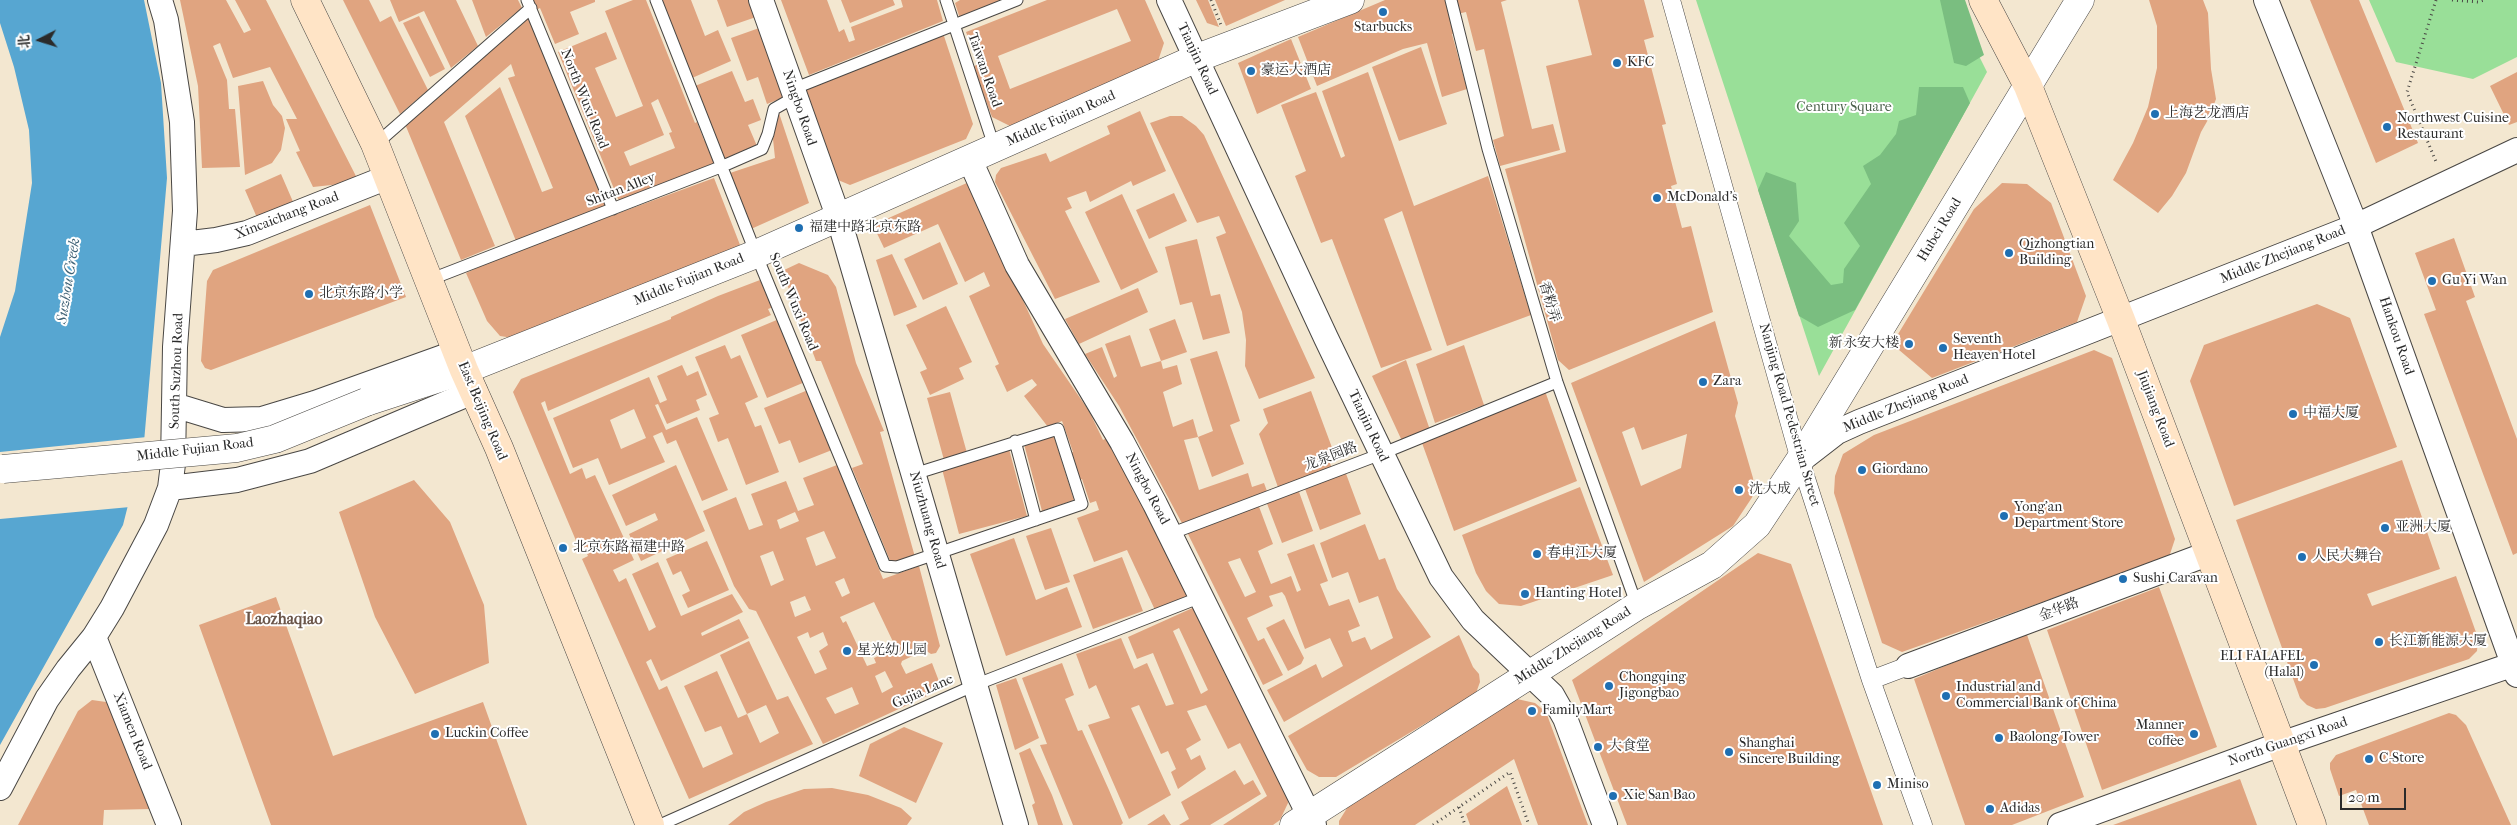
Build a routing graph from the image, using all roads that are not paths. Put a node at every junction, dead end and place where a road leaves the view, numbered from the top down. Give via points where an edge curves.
1 (160, 0) edge
2 (305, 0) edge
3 (656, 0) edge
4 (761, 0) edge
5 (946, 0) edge
6 (1017, 0) edge
7 (1169, 0) edge
8 (1350, 0) edge
9 (1451, 0) edge
10 (1671, 0) edge
11 (1983, 0) edge
12 (2080, 0) edge
13 (2266, 0) edge
14 (529, 4) edge
15 (954, 27) junction
16 (1197, 58) junction
17 (2028, 86) junction
18 (794, 93) junction
19 (375, 144) junction
20 (995, 149) junction
21 (2517, 150) edge
22 (970, 160) junction
23 (723, 166) junction
24 (388, 176) junction
25 (613, 209) junction
26 (838, 216) junction
27 (2356, 226) junction
28 (183, 244) junction
29 (756, 254) junction
30 (428, 280) junction
31 (2121, 320) junction
32 (465, 377) junction
33 (1557, 382) junction
34 (174, 405) junction
35 (1015, 441) junction
36 (1381, 454) junction
37 (1800, 460) junction
38 (2, 470) edge
39 (914, 474) junction
40 (170, 488) junction
41 (1036, 520) junction
42 (1170, 534) junction
43 (2210, 553) junction
44 (936, 554) junction
45 (1201, 597) junction
46 (1637, 606) junction
47 (94, 636) junction
48 (1908, 666) joint
49 (2515, 668) edge
50 (1529, 673) junction
51 (1871, 680) junction
52 (975, 685) junction
53 (2281, 744) junction
54 (0, 788) edge
55 (1305, 822) edge
56 (169, 825) edge
57 (650, 825) edge
58 (660, 825) edge
59 (1016, 825) edge
60 (1605, 825) edge
61 (1923, 825) edge
62 (2060, 825) edge
63 (2312, 825) edge

1 - 28 street, South Suzhou Road via 182,122
2 - 19 main road, East Beijing Road
3 - 23 lane, South Wuxi Road
4 - 18 street, Ningbo Road
5 - 15 lane, Taiwan Road
6 - 15 lane, Shitan Alley
7 - 16 street, Tianjin Road
8 - 16 street, Middle Fujian Road
9 - 33 lane, 香粉弄 via 1488,149
10 - 37 street, Nanjing Road Pedestrian Street
11 - 17 main road, Jiujiang Road
12 - 17 street, Hubei Road
13 - 27 street, Hankou Road
14 - 19 lane
14 - 25 lane, North Wuxi Road
15 - 18 lane, Shitan Alley
15 - 20 lane, Taiwan Road
16 - 20 street, Middle Fujian Road
16 - 36 street, Tianjin Road
17 - 31 main road, Jiujiang Road
17 - 37 street, Hubei Road
18 - 23 lane, Shitan Alley via 774,109 762,149
18 - 26 street, Ningbo Road
19 - 24 main road, East Beijing Road
20 - 22 street, Middle Fujian Road
21 - 27 street, Middle Zhejiang Road
22 - 26 street, Middle Fujian Road
22 - 42 street, Ningbo Road via 1017,265 1122,442
23 - 25 lane, Shitan Alley
23 - 29 lane, South Wuxi Road
24 - 28 street, Xincaichang Road via 247,233
24 - 30 main road, East Beijing Road
25 - 30 lane, Shitan Alley
26 - 29 street, Middle Fujian Road
26 - 39 street, Niuzhuang Road
27 - 31 street, Middle Zhejiang Road
27 - 49 street, Hankou Road
28 - 34 street, South Suzhou Road
29 - 32 street, Middle Fujian Road
29 - 44 lane, South Wuxi Road via 885,566 898,566
30 - 32 main road, East Beijing Road
31 - 37 street, Middle Zhejiang Road via 1837,432
31 - 43 main road, Jiujiang Road
32 - 34 street, Middle Fujian Road via 315,403 262,419 223,420
32 - 38 street, Middle Fujian Road, bridge via 366,402 275,439 237,448
32 - 40 street, Middle Fujian Road via 300,464 237,480
32 - 57 main road, East Beijing Road
33 - 36 lane, 龙泉园路
33 - 46 lane, 香粉弄
34 - 40 street, South Suzhou Road
35 - 39 lane
35 - 41 lane
35 - 41 lane via 1058,429 1082,504
36 - 42 lane, 龙泉园路
36 - 50 street, Tianjin Road via 1441,577 1473,620
37 - 46 street, Middle Zhejiang Road via 1757,525 1737,544 1712,564
37 - 51 street, Nanjing Road Pedestrian Street
39 - 44 street, Niuzhuang Road
40 - 47 street, South Suzhou Road via 156,525
41 - 44 lane
42 - 45 street, Ningbo Road
43 - 48 street, 金华路
43 - 53 main road, Jiujiang Road
44 - 52 street, Niuzhuang Road
45 - 52 lane, Gujia Lane
45 - 55 street, Ningbo Road
46 - 50 street, Middle Zhejiang Road
47 - 54 street, South Suzhou Road via 47,699
47 - 56 street, Xiamen Road
48 - 51 street
49 - 53 street, North Guangxi Road
50 - 55 street, Middle Zhejiang Road
50 - 60 street, Tianjin Road via 1552,695 1565,718
51 - 61 street, Nanjing Road Pedestrian Street
52 - 58 lane, Gujia Lane
52 - 59 street, Niuzhuang Road
53 - 62 street, North Guangxi Road
53 - 63 main road, Jiujiang Road

